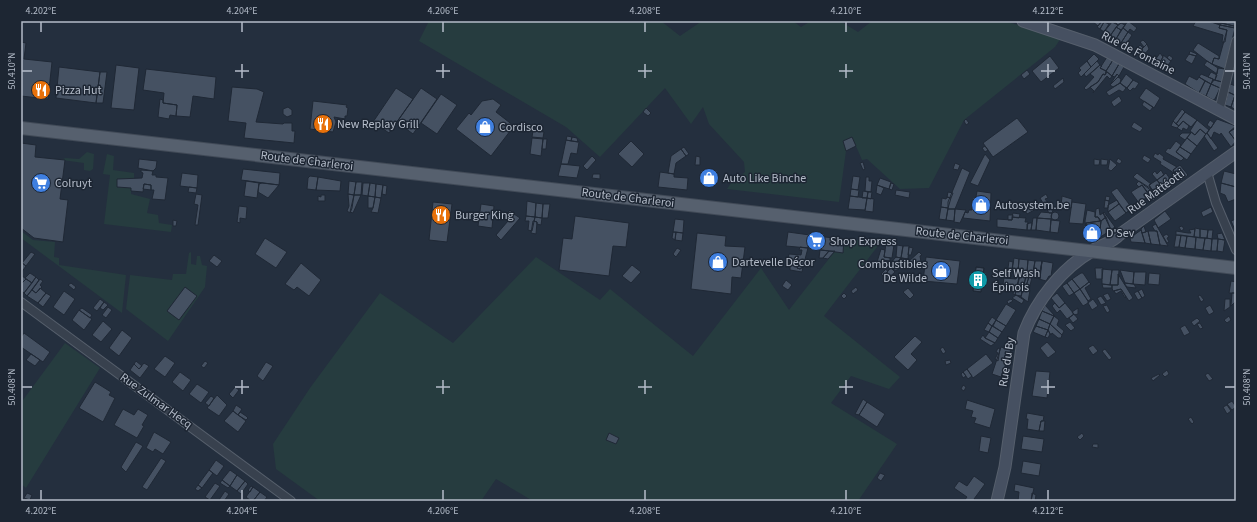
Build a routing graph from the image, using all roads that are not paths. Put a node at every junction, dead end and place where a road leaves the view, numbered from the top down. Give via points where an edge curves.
1 (1023, 21) edge
2 (1236, 41) edge
3 (1219, 111) junction
4 (1236, 119) edge
5 (21, 128) edge
6 (1236, 152) edge
7 (1207, 172) junction
8 (1236, 250) edge
9 (1091, 251) junction
10 (1236, 268) edge
11 (21, 302) edge
12 (291, 501) edge
13 (997, 501) edge

1 - 3 street, Rue de Fontaine via 1095,45
2 - 3 street
3 - 4 street, Rue de Fontaine
5 - 9 main road, Route de Charleroi
6 - 7 street, Rue Mattéotti
7 - 8 street via 1216,203
7 - 9 street, Rue Mattéotti via 1114,240
9 - 10 main road, Route de Charleroi
9 - 13 street, Rue du By via 1043,296 1028,321
11 - 12 street, Rue Zulmar Hecq

